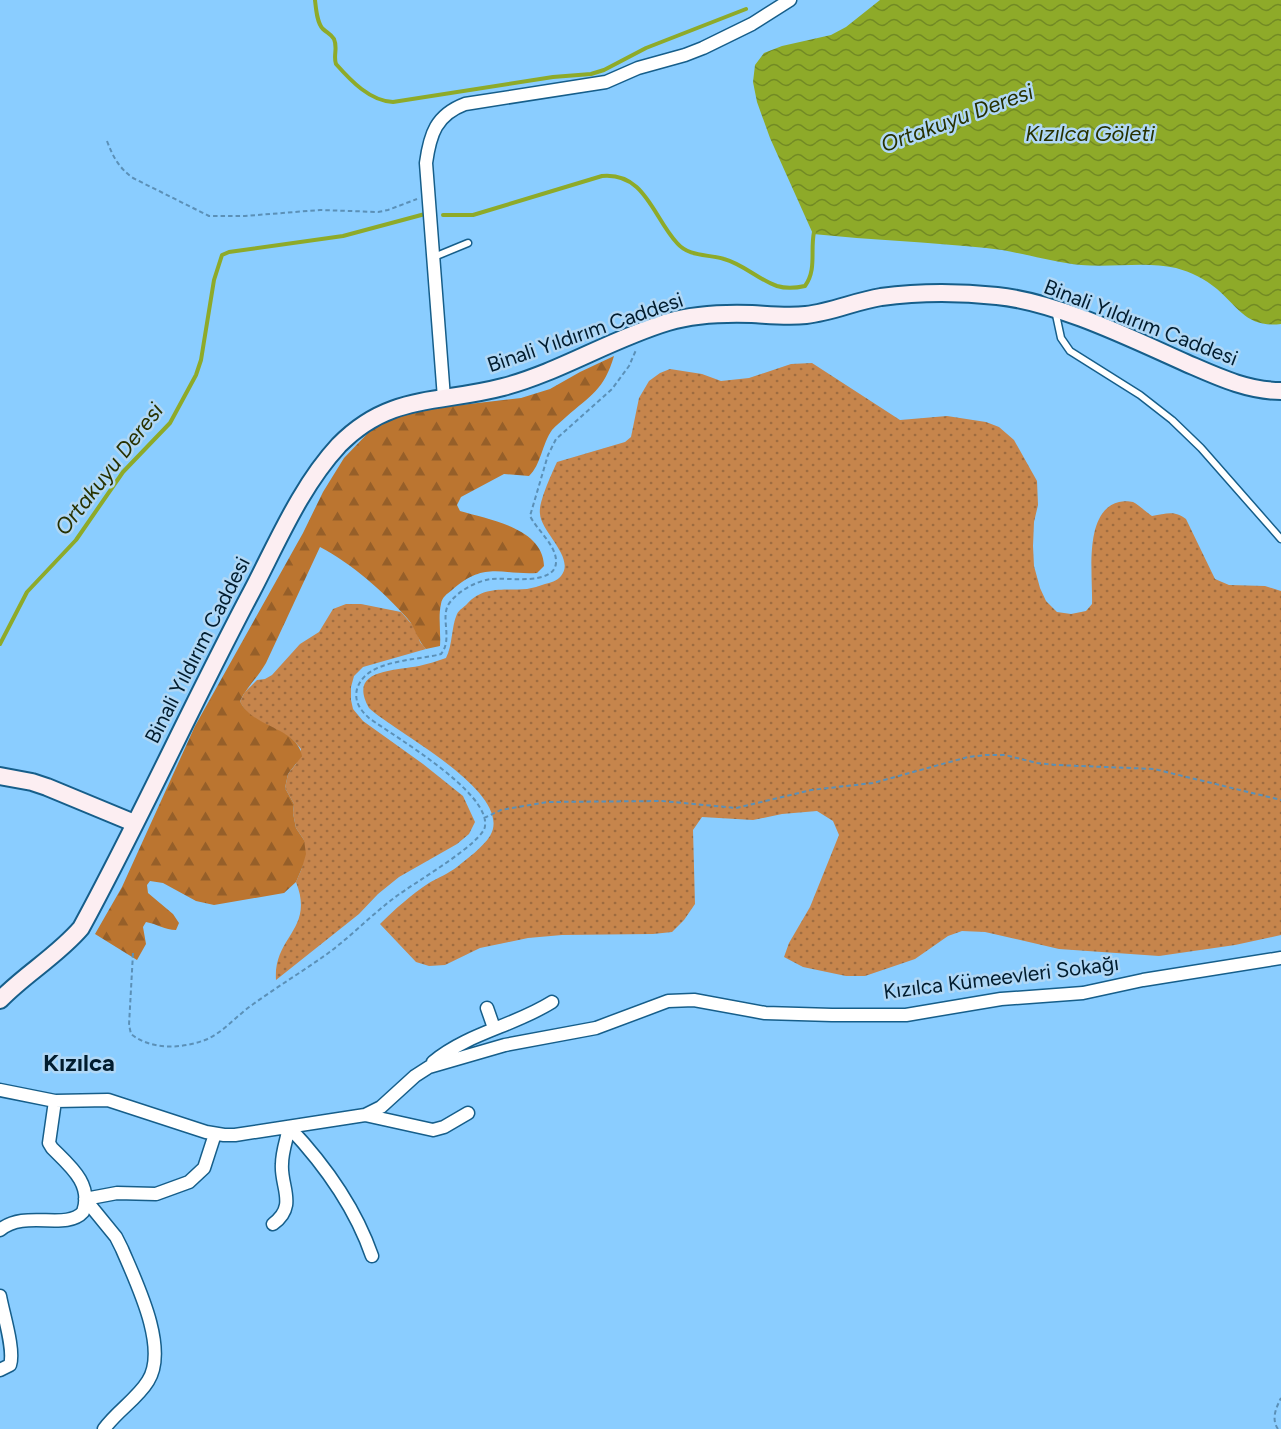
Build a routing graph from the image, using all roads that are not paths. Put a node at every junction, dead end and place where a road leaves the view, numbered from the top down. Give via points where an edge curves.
1 (790, 0) edge
2 (468, 243) dead end
3 (434, 257) junction
4 (1055, 309) junction
5 (1281, 391) edge
6 (444, 398) junction
7 (1281, 539) edge
8 (0, 776) edge
9 (134, 824) junction
10 (1281, 958) edge
11 (0, 1000) edge
12 (552, 1002) dead end
13 (487, 1008) dead end
14 (494, 1028) junction
15 (423, 1070) junction
16 (0, 1090) edge
17 (55, 1101) junction
18 (468, 1113) dead end
19 (365, 1115) junction
20 (289, 1127) junction
21 (215, 1134) junction
22 (85, 1199) junction
23 (273, 1224) dead end
24 (0, 1230) edge
25 (372, 1256) dead end
26 (0, 1296) edge
27 (0, 1370) edge
28 (104, 1429) edge

1 - 3 street via 703,48 606,82 489,99 452,109 442,117 428,147 426,163
2 - 3 lane
3 - 6 street
4 - 5 street, Binali Yıldırım Caddesi via 1219,378
4 - 6 street, Binali Yıldırım Caddesi via 1001,296 910,294 805,316 689,316 619,339 528,380
4 - 7 lane via 1061,338 1070,351 1172,420
6 - 9 street, Binali Yıldırım Caddesi via 386,411 367,421 317,473 203,683
8 - 9 street via 47,787
9 - 11 street, Binali Yıldırım Caddesi via 81,928
10 - 15 street, Kızılca Kümeevleri Sokağı via 1083,993 1001,999 906,1015 765,1013 681,999 596,1028 505,1045
12 - 14 street
13 - 14 street
14 - 15 street via 457,1046
15 - 19 street, Kızılca Kümeevleri Sokağı via 381,1107
16 - 17 street, Kızılca Kümeevleri Sokağı
17 - 21 street, Kızılca Kümeevleri Sokağı via 108,1100
17 - 22 street via 49,1143 78,1173
18 - 19 street via 433,1130
19 - 20 street, Kızılca Kümeevleri Sokağı
20 - 21 street, Kızılca Kümeevleri Sokağı
20 - 23 street via 282,1164 287,1203 281,1219
20 - 25 street via 329,1172 363,1231
21 - 22 street via 204,1168 182,1185 156,1194 117,1193
22 - 24 street via 82,1212 72,1220 32,1219 12,1222
22 - 28 street via 122,1248 154,1337 155,1360 150,1380
26 - 27 street via 11,1360 10,1365

